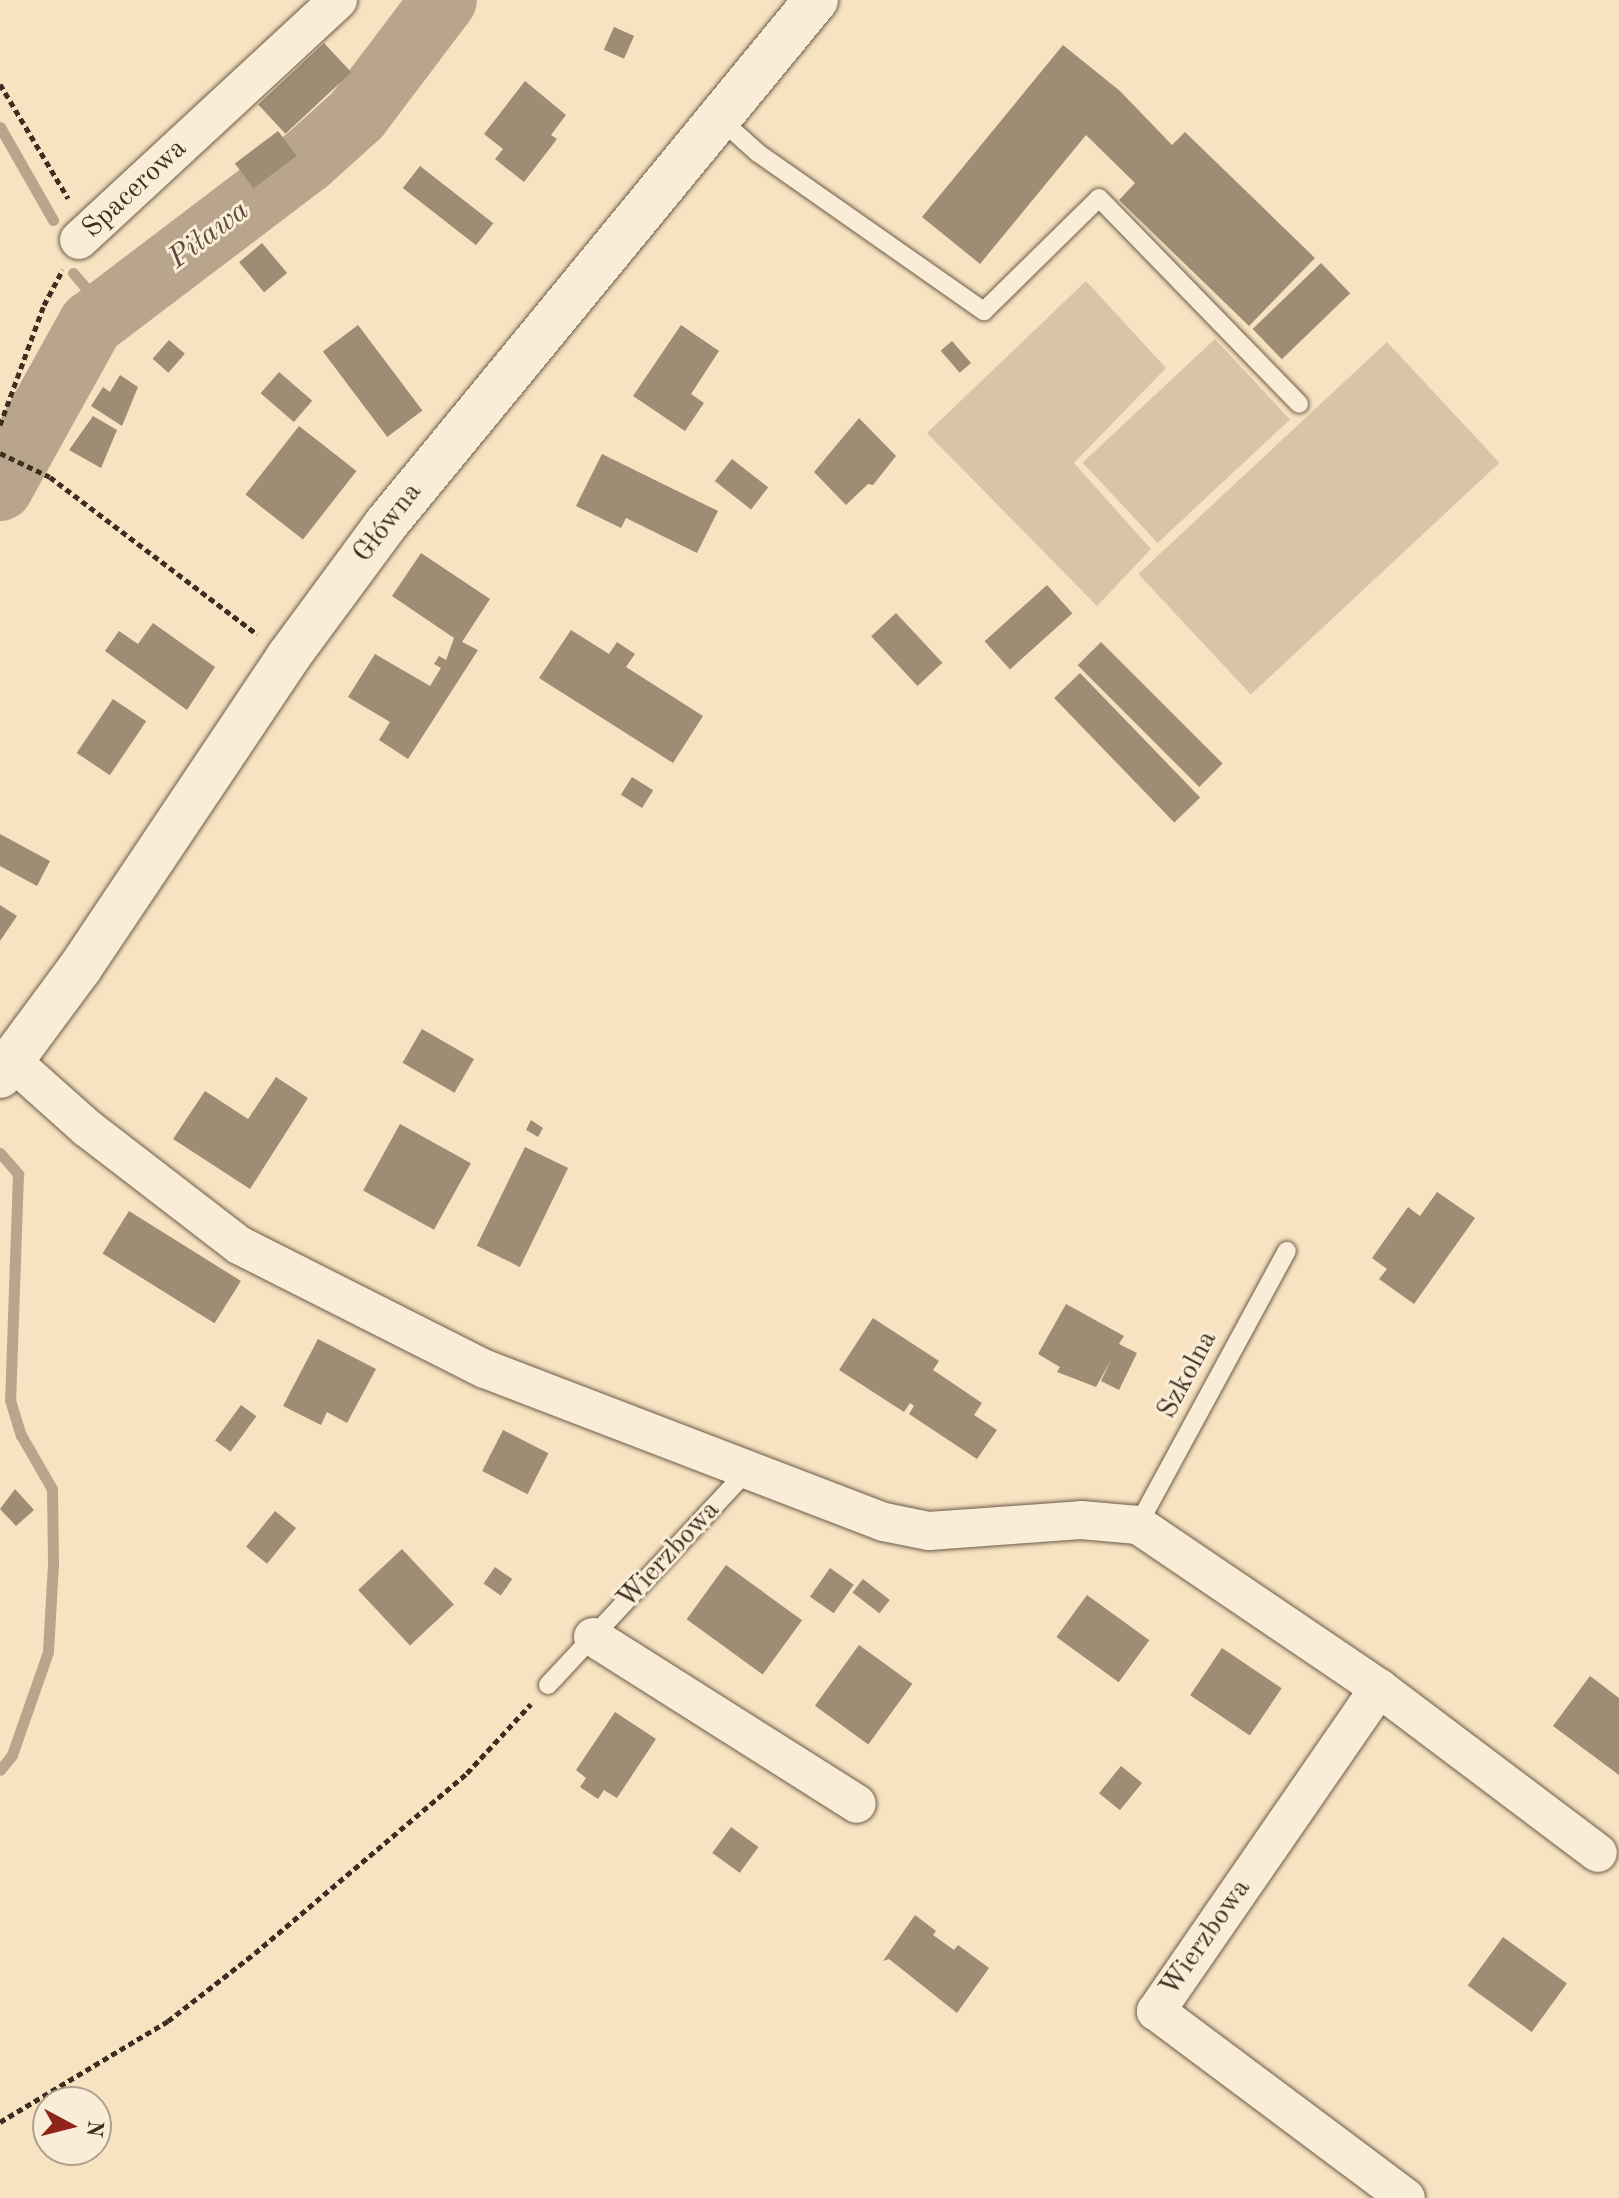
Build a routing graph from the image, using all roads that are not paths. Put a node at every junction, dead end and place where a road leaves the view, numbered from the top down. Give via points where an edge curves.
1 (338, 0) edge
2 (816, 0) edge
3 (719, 118) junction
4 (79, 240) road end
5 (1299, 404) dead end
6 (6, 1068) edge
7 (1287, 1251) dead end
8 (745, 1473) junction
9 (1138, 1525) junction
10 (593, 1637) junction
11 (548, 1685) road end
12 (1379, 1688) junction
13 (857, 1804) dead end
14 (1598, 1853) dead end
15 (1406, 2198) edge

1 - 4 street, Spacerowa
2 - 3 main road, Główna
3 - 5 lane via 758,153 984,311 1099,198
3 - 6 main road, Główna via 386,524 288,657 80,968
6 - 8 street via 239,1245 485,1369
7 - 9 lane, Szkolna
8 - 9 street via 884,1522 929,1531 1081,1520
8 - 10 lane, Wierzbowa
9 - 12 street
10 - 11 lane, Wierzbowa
10 - 13 street, Wierzbowa
12 - 14 street
12 - 15 street, Wierzbowa via 1156,2011

